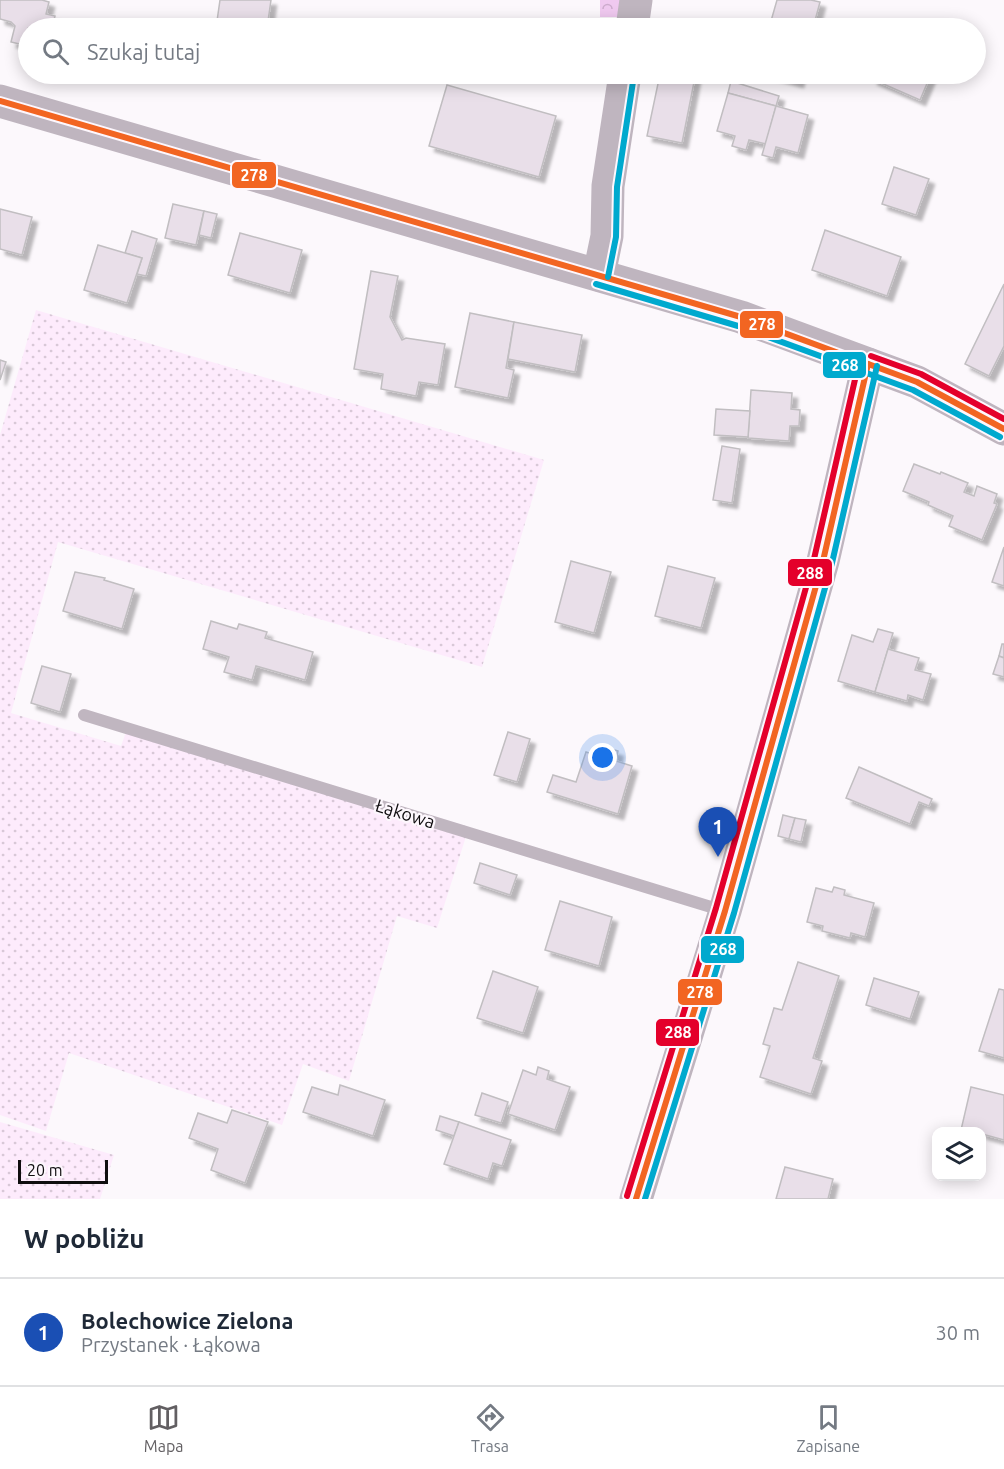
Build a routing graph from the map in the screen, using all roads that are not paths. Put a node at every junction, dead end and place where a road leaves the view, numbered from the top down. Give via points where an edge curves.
1 (636, 0) edge
2 (633, 18) edge
3 (623, 84) edge
4 (0, 101) edge
5 (599, 275) junction
6 (868, 364) junction
7 (1004, 429) edge
8 (84, 715) dead end
9 (725, 912) junction
10 (636, 1199) edge

1 - 2 street
3 - 5 street
4 - 5 street
5 - 6 street via 741,317
6 - 7 street via 917,382
6 - 9 street via 823,561
8 - 9 lane, Łąkowa
9 - 10 street

